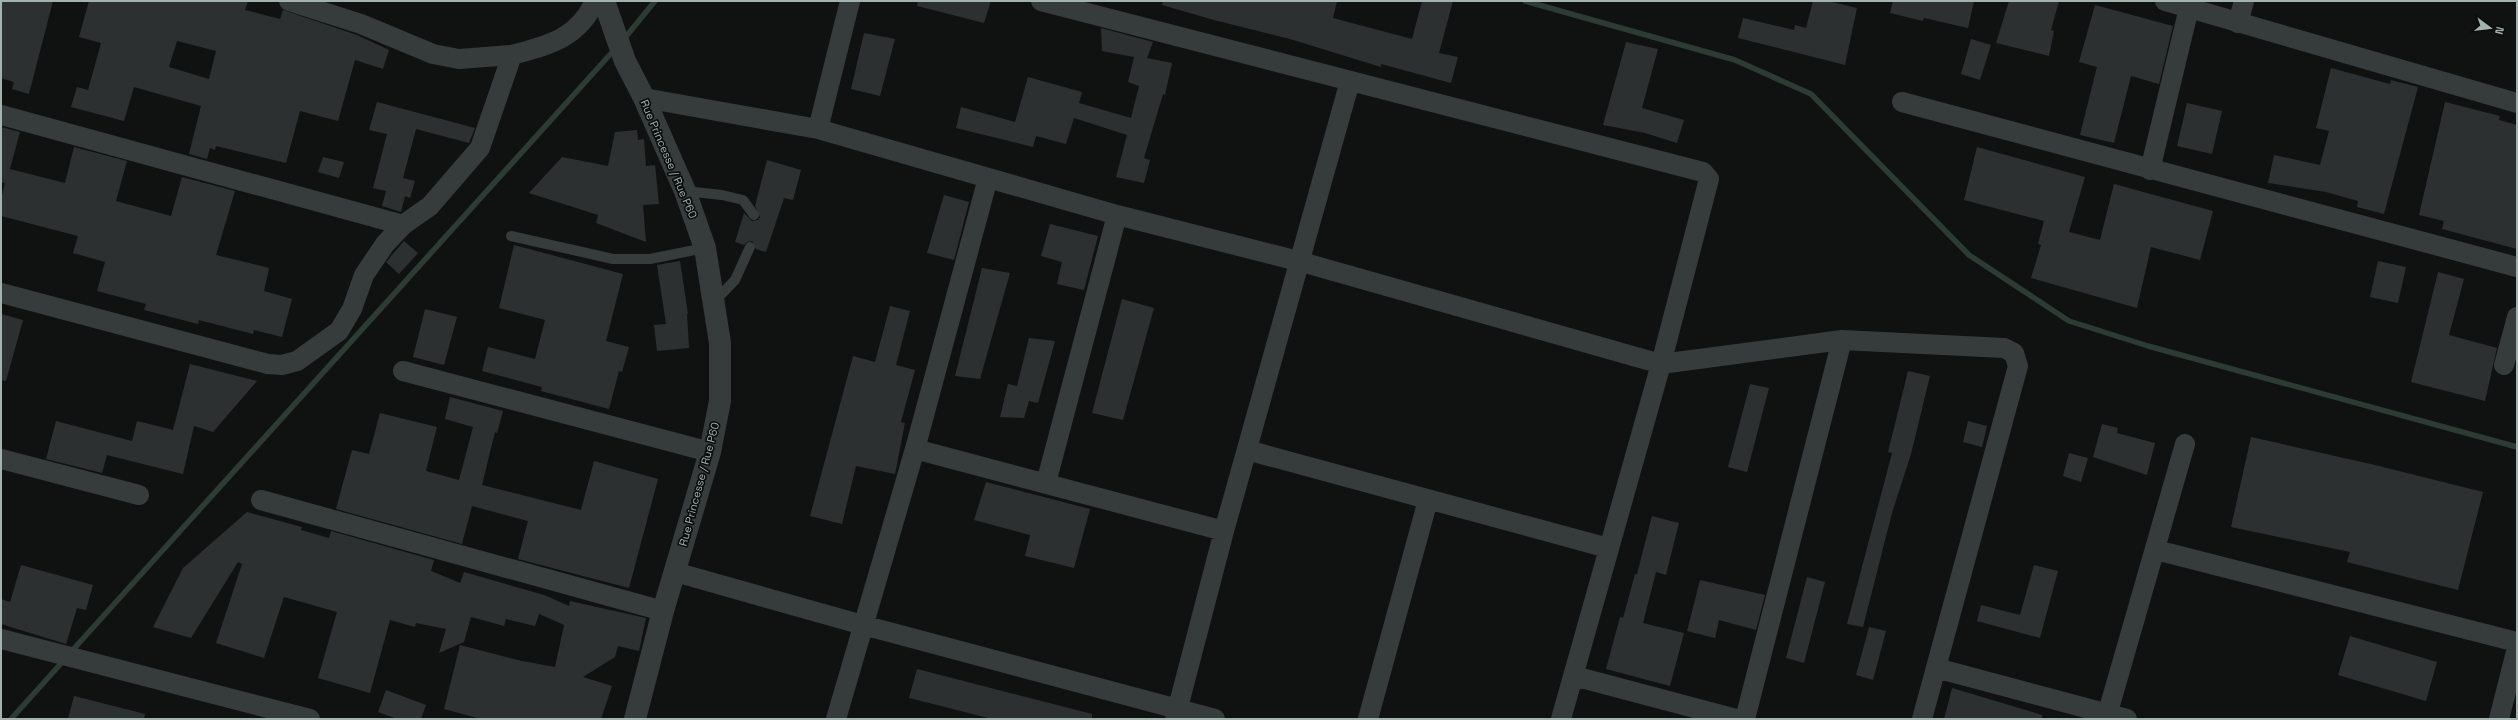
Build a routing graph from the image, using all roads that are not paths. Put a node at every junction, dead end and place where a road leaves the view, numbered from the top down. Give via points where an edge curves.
1 (289, 1) edge
2 (595, 1) edge
3 (604, 1) edge
4 (850, 1) edge
5 (1041, 1) edge
6 (2165, 1) edge
7 (2244, 1) edge
8 (2189, 8) junction
9 (2238, 23) junction
10 (512, 55) junction
11 (1350, 81) junction
12 (644, 98) junction
13 (1902, 102) dead end
14 (2517, 103) edge
15 (1, 115) edge
16 (818, 129) junction
17 (2150, 170) junction
18 (988, 178) junction
19 (685, 191) junction
20 (754, 215) dead end
21 (1116, 215) junction
22 (403, 225) junction
23 (511, 236) dead end
24 (750, 247) dead end
25 (705, 248) junction
26 (1298, 261) junction
27 (2517, 267) edge
28 (1, 293) edge
29 (715, 301) junction
30 (2517, 317) edge
31 (1842, 340) junction
32 (1661, 364) junction
33 (2504, 365) dead end
34 (403, 371) dead end
35 (2186, 444) dead end
36 (916, 449) junction
37 (1247, 450) junction
38 (710, 452) junction
39 (1, 459) edge
40 (1046, 483) junction
41 (139, 495) dead end
42 (261, 500) dead end
43 (1428, 500) junction
44 (1224, 531) junction
45 (1608, 548) junction
46 (2156, 550) junction
47 (675, 572) junction
48 (663, 611) junction
49 (863, 625) junction
50 (1, 639) edge
51 (2517, 642) edge
52 (2517, 648) edge
53 (1936, 668) junction
54 (1574, 676) junction
55 (1176, 714) edge
56 (2107, 717) edge
57 (310, 719) edge
58 (635, 719) edge
59 (836, 719) edge
60 (1215, 719) edge
61 (1368, 719) edge
62 (1561, 719) edge
63 (1736, 719) edge
64 (1745, 719) edge
65 (1922, 719) edge
66 (2127, 719) edge
67 (2499, 719) edge

1 - 10 street via 361,24 433,54 459,59
2 - 10 street via 589,16 568,36
3 - 12 street, Rue Princesse / Rue P60 via 625,61
4 - 16 street
5 - 11 street
6 - 8 street
7 - 9 street
8 - 9 street
8 - 17 street
9 - 14 street
10 - 22 street via 480,148 430,206
11 - 26 street
11 - 32 street via 1703,172 1709,179 1708,187
12 - 16 street
12 - 19 street, Rue Princesse / Rue P60
13 - 17 street
15 - 22 street
16 - 18 street
17 - 27 street
18 - 21 street
18 - 36 street
19 - 20 lane via 743,200
19 - 25 street, Rue Princesse / Rue P60
21 - 26 street
21 - 40 street
22 - 28 street via 369,266 359,284 348,318 340,330 297,361 282,365 268,364
23 - 25 lane via 613,259 650,258
24 - 29 lane via 735,280
25 - 29 street, Rue Princesse / Rue P60
26 - 32 street
26 - 37 street
29 - 38 street, Rue Princesse / Rue P60 via 720,343 720,401
30 - 33 street
31 - 32 street
31 - 53 street via 2004,348 2014,353 2018,366
31 - 64 street
32 - 45 street
34 - 38 street
35 - 46 street
36 - 40 street
36 - 49 street
37 - 43 street
37 - 44 street
38 - 47 street, Rue Princesse / Rue P60
39 - 41 street
40 - 44 street
42 - 48 street
43 - 45 street
43 - 61 street
44 - 55 street
45 - 54 street
46 - 51 street
46 - 56 street
47 - 48 street, Rue Princesse / Rue P60
47 - 49 street
48 - 58 street, Rue Princesse / Rue P60
49 - 55 street
49 - 59 street
50 - 57 street
52 - 67 street
53 - 56 street
53 - 65 street
54 - 62 street
54 - 63 street
55 - 60 street
56 - 66 street

